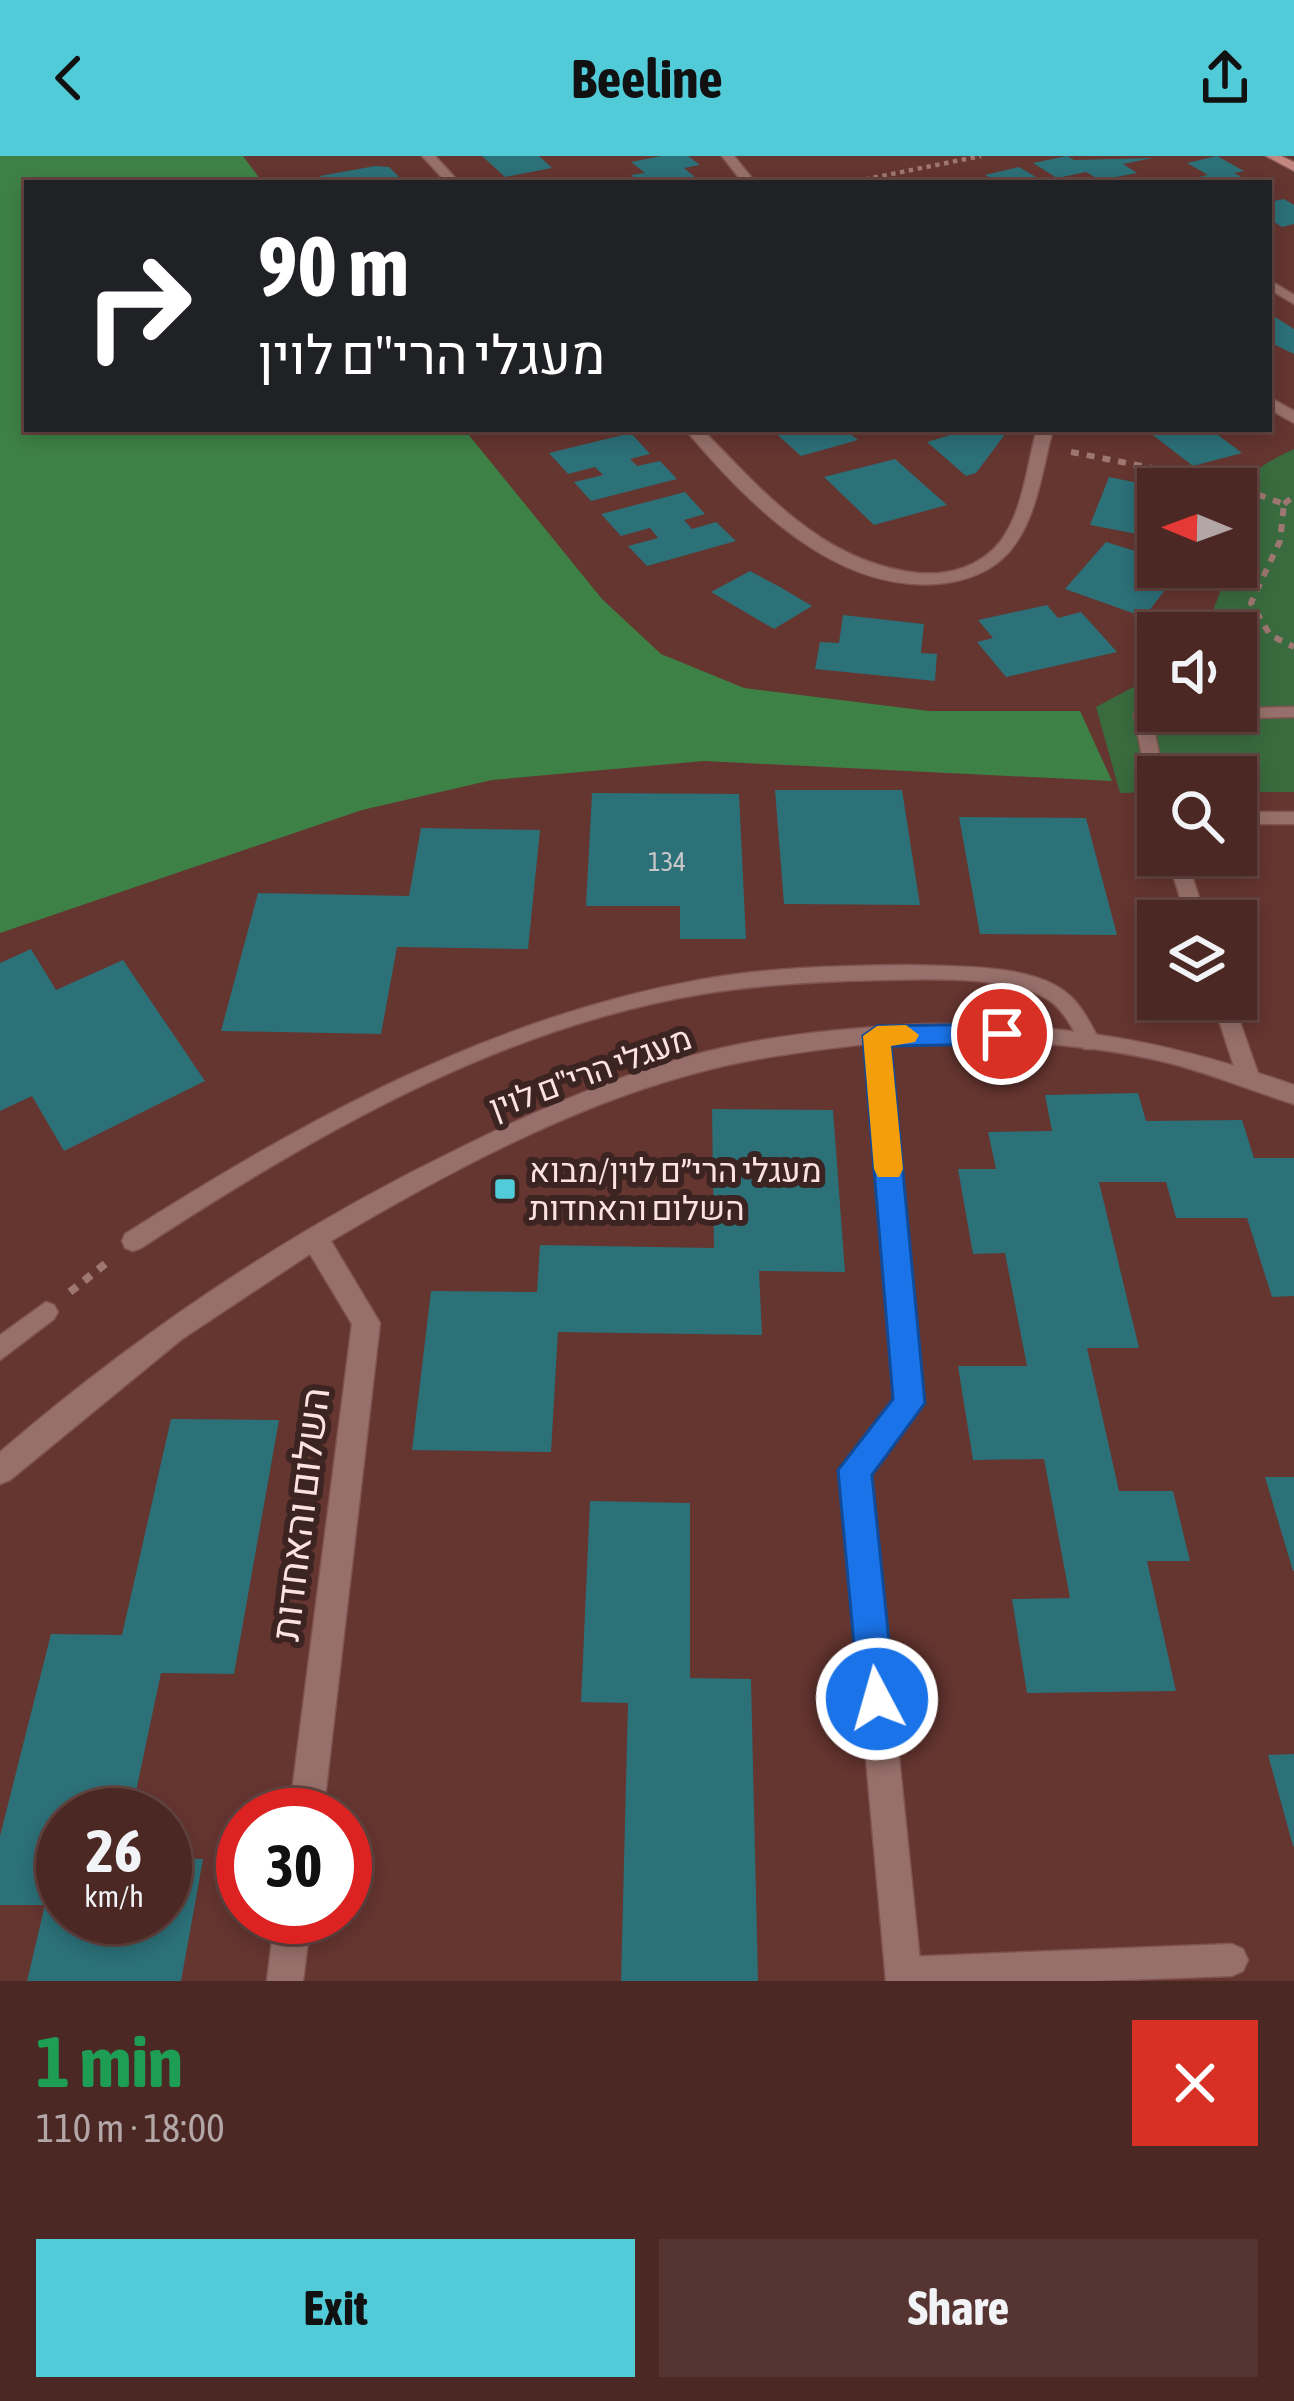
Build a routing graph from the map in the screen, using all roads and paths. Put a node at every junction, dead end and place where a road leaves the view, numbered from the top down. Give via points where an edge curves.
1 (428, 156) edge
2 (728, 156) edge
3 (981, 156) edge
4 (1272, 156) edge
5 (1294, 167) edge
6 (451, 180) edge
7 (748, 180) edge
8 (863, 180) edge
9 (696, 432) edge
10 (1043, 437) edge
11 (1294, 496) edge
12 (1284, 504) junction
13 (1294, 647) edge
14 (1294, 712) edge
15 (1151, 756) edge
16 (1257, 818) edge
17 (1294, 818) edge
18 (1229, 1020) edge
19 (877, 1036) junction
20 (1091, 1043) junction
21 (1249, 1079) junction
22 (1294, 1094) edge
23 (314, 1238) junction
24 (133, 1241) joint
25 (46, 1312) joint
26 (0, 1349) edge
27 (0, 1470) edge
28 (309, 1788) edge
29 (290, 1944) edge
30 (1232, 1960) dead end
31 (904, 1977) edge
32 (285, 1981) edge

1 - 6 street
2 - 7 street
3 - 8 path
4 - 5 street
9 - 10 street via 807,541 864,570 902,578 953,577 987,565 1011,539
10 - 12 path
11 - 12 path
12 - 13 path via 1287,517 1251,602 1270,635
14 - 15 lane via 1142,715
16 - 17 lane
18 - 21 lane
19 - 20 street, מעגלי הרי''ם לוין via 1002,1034
19 - 23 street, מעגלי הרי''ם לוין via 694,1064 616,1090 422,1176
19 - 31 street via 909,1403 855,1470
20 - 21 street, מעגלי הרי''ם לוין
20 - 24 lane via 1061,999 1000,980 848,969 692,986 497,1043 430,1072 248,1163
21 - 22 street, מעגלי הרי''ם לוין
23 - 27 street, מעגלי הרי''ם לוין via 182,1320
23 - 28 street, השלום והאחדות via 366,1323
24 - 25 path
25 - 26 lane
29 - 32 street
30 - 31 lane

